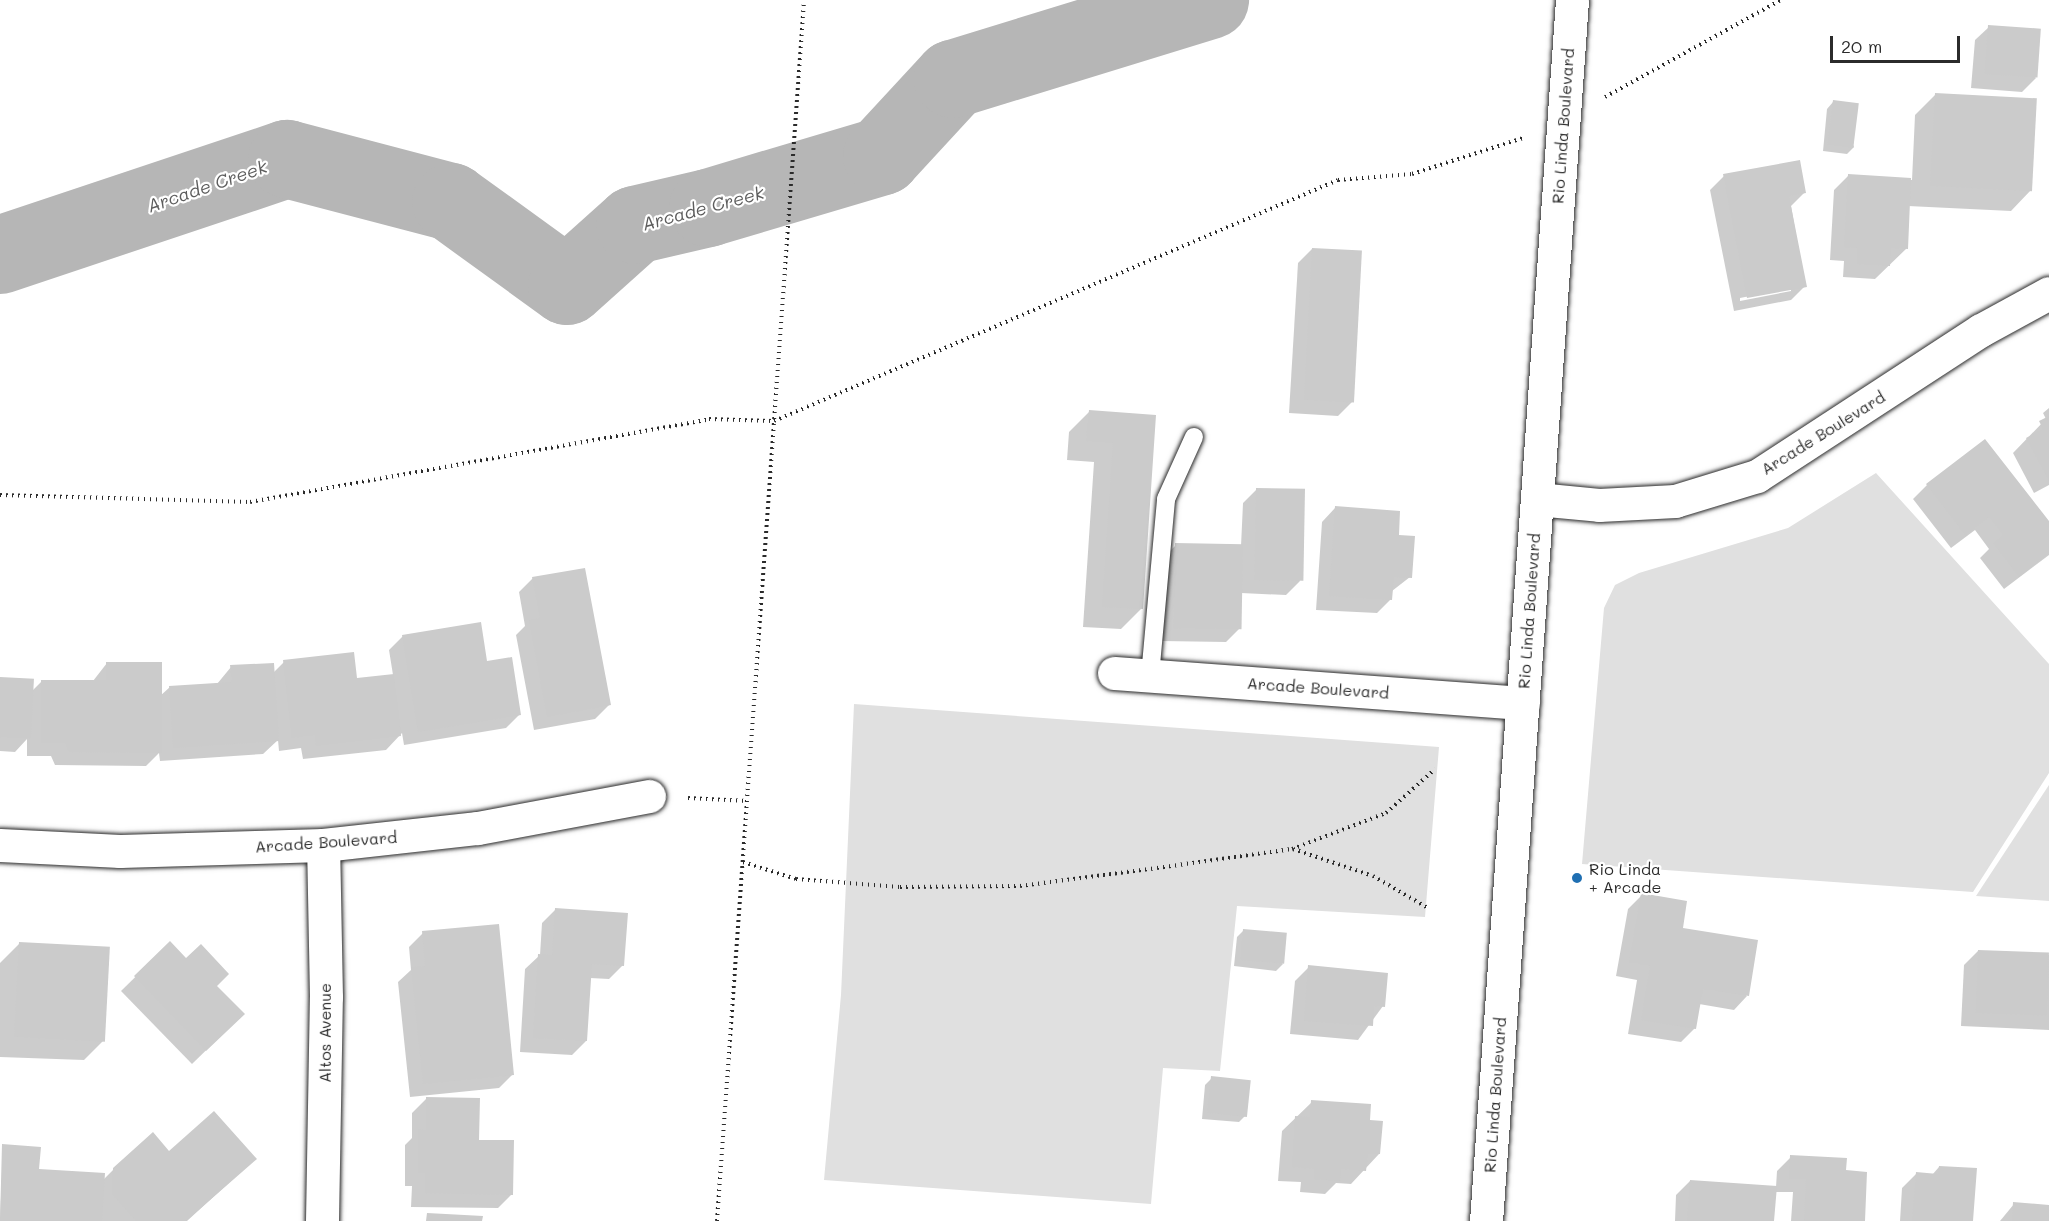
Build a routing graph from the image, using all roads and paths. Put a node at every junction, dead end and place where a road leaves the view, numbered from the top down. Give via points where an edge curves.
1 (804, 0) edge
2 (1572, 0) edge
3 (1781, 0) edge
4 (1562, 125) junction
5 (2049, 292) edge
6 (774, 421) junction
7 (1194, 437) dead end
8 (0, 495) edge
9 (1538, 499) junction
10 (1114, 673) dead end
11 (1150, 676) junction
12 (1523, 703) junction
13 (1435, 769) dead end
14 (650, 796) joint
15 (747, 801) junction
16 (0, 845) edge
17 (323, 845) junction
18 (1292, 849) junction
19 (743, 862) junction
20 (1428, 908) dead end
21 (322, 1221) edge
22 (717, 1221) edge
23 (1486, 1221) edge

1 - 6 path
2 - 4 street, Rio Linda Boulevard
3 - 4 path via 1635,78
4 - 6 path via 1412,174 1338,180
4 - 9 street, Rio Linda Boulevard
5 - 9 street, Arcade Boulevard via 1981,330 1757,476 1675,501 1599,505
6 - 8 path via 709,419 250,502
6 - 15 path
7 - 11 lane via 1166,500
9 - 12 street, Rio Linda Boulevard
10 - 11 street, Arcade Boulevard
11 - 12 street, Arcade Boulevard
12 - 23 street, Rio Linda Boulevard
13 - 18 path via 1386,813
14 - 15 path
14 - 17 street, Arcade Boulevard via 478,828
15 - 19 path
16 - 17 street, Arcade Boulevard via 120,851
17 - 21 street, Altos Avenue via 326,997
18 - 19 path via 1020,886 900,886 796,879
18 - 20 path via 1373,876
19 - 22 path

